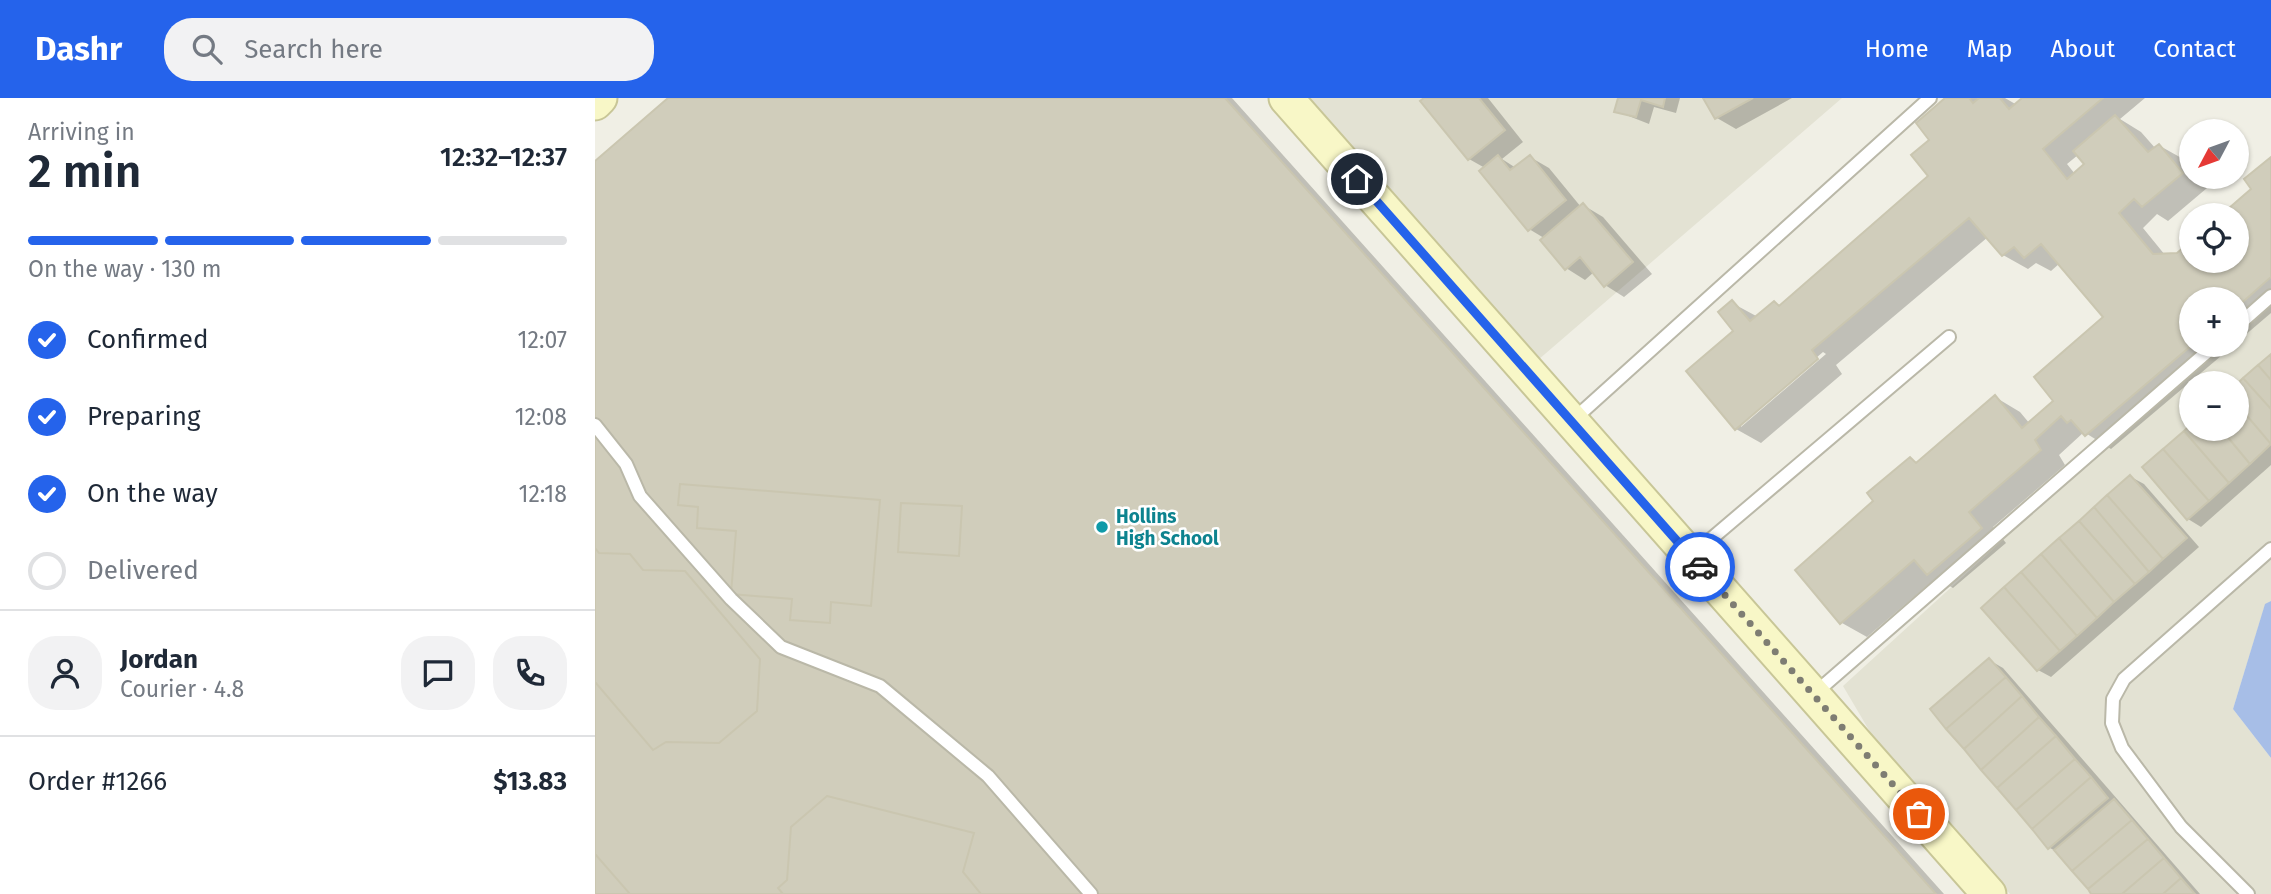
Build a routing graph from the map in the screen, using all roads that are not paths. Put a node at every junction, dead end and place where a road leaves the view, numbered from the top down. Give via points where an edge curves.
1 (600, 98) edge
2 (1286, 98) edge
3 (1930, 98) edge
4 (595, 103) edge
5 (2271, 296) edge
6 (2249, 315) edge
7 (1949, 337) dead end
8 (2201, 357) edge
9 (1571, 421) junction
10 (595, 425) edge
11 (2271, 549) edge
12 (1691, 557) junction
13 (1813, 694) junction
14 (1091, 894) edge
15 (1989, 894) edge
16 (2248, 894) edge

1 - 4 street
2 - 9 street
3 - 9 lane
5 - 6 lane
7 - 12 lane
8 - 13 lane
9 - 12 street
10 - 14 lane via 626,464 640,496 730,598 781,647 880,685 988,776
11 - 16 lane via 2125,678 2113,699 2112,723 2122,748 2200,849
12 - 13 street
13 - 15 street

